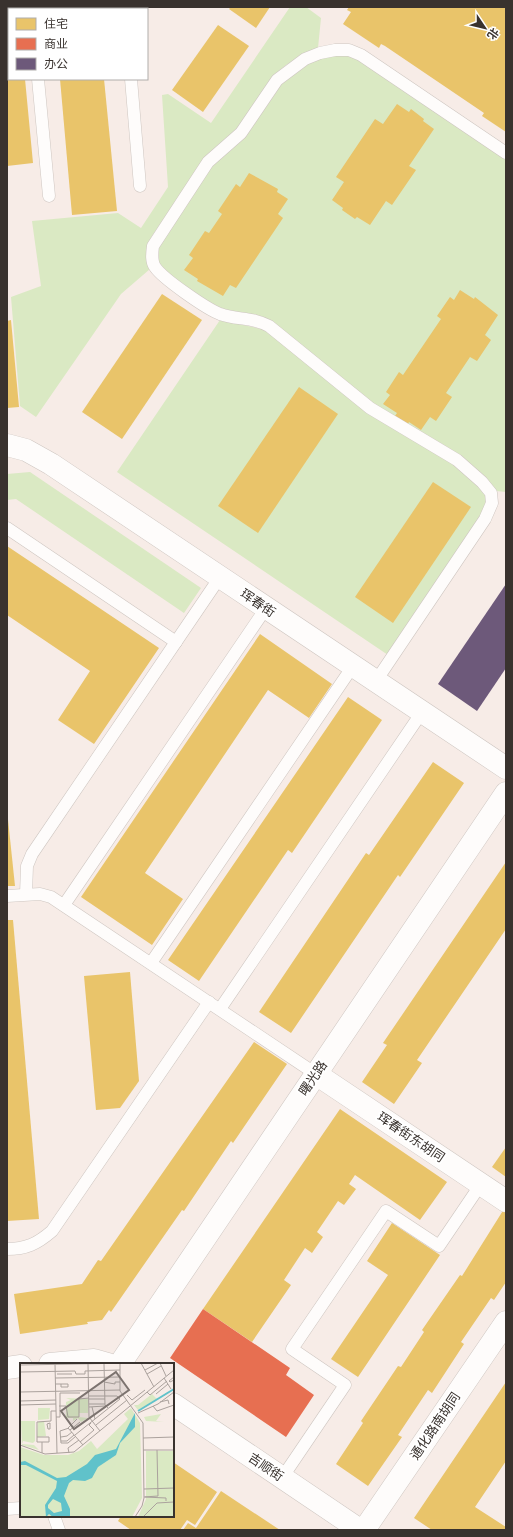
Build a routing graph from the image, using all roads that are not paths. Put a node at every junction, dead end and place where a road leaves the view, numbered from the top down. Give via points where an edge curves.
1 (38, 80) edge
2 (131, 80) edge
3 (506, 153) edge
4 (140, 186) dead end
5 (49, 196) dead end
6 (7, 445) edge
7 (7, 528) edge
8 (220, 577) junction
9 (266, 608) junction
10 (176, 642) junction
11 (353, 666) junction
12 (376, 681) junction
13 (422, 712) junction
14 (506, 768) edge
15 (506, 792) edge
16 (26, 894) junction
17 (7, 896) edge
18 (64, 905) junction
19 (151, 963) junction
20 (209, 1002) junction
21 (220, 1010) junction
22 (316, 1074) junction
23 (481, 1184) junction
24 (506, 1201) edge
25 (7, 1249) edge
26 (506, 1322) edge
27 (61, 1363) edge
28 (104, 1363) edge
29 (121, 1363) edge
30 (7, 1364) edge
31 (20, 1366) edge
32 (7, 1368) edge
33 (174, 1405) edge
34 (282, 1478) junction
35 (20, 1508) edge
36 (7, 1509) edge
37 (54, 1517) edge
38 (59, 1530) edge
39 (360, 1530) edge
40 (364, 1530) edge

1 - 5 lane
2 - 4 lane
3 - 12 lane via 361,55 349,50 320,53 305,59 277,80 241,133 208,162 153,246 154,266 162,276 221,315 258,320 268,326 370,408 457,460 491,493 492,503 486,519
6 - 8 street, 珲春街 via 26,450 51,464
7 - 10 lane
8 - 9 street, 珲春街
8 - 10 lane
9 - 11 street, 珲春街
9 - 18 lane
10 - 16 lane via 32,854 26,866
11 - 12 street, 珲春街
11 - 19 lane
12 - 13 street, 珲春街
13 - 14 street, 珲春街
13 - 21 lane
15 - 22 street, 曙光路
16 - 17 lane
16 - 18 lane via 51,897
18 - 19 lane
19 - 20 lane
20 - 21 lane
20 - 25 lane via 52,1231 29,1247
21 - 22 lane
22 - 23 street, 珲春街东胡同
22 - 29 street, 曙光路
23 - 24 street, 珲春街东胡同
23 - 34 lane via 439,1246 386,1211 292,1349 345,1385
26 - 40 street, 通化路南胡同
27 - 28 street via 94,1360
30 - 32 lane
31 - 32 street
33 - 34 street, 吉顺街
34 - 39 street, 吉顺街
35 - 36 lane
37 - 38 lane

